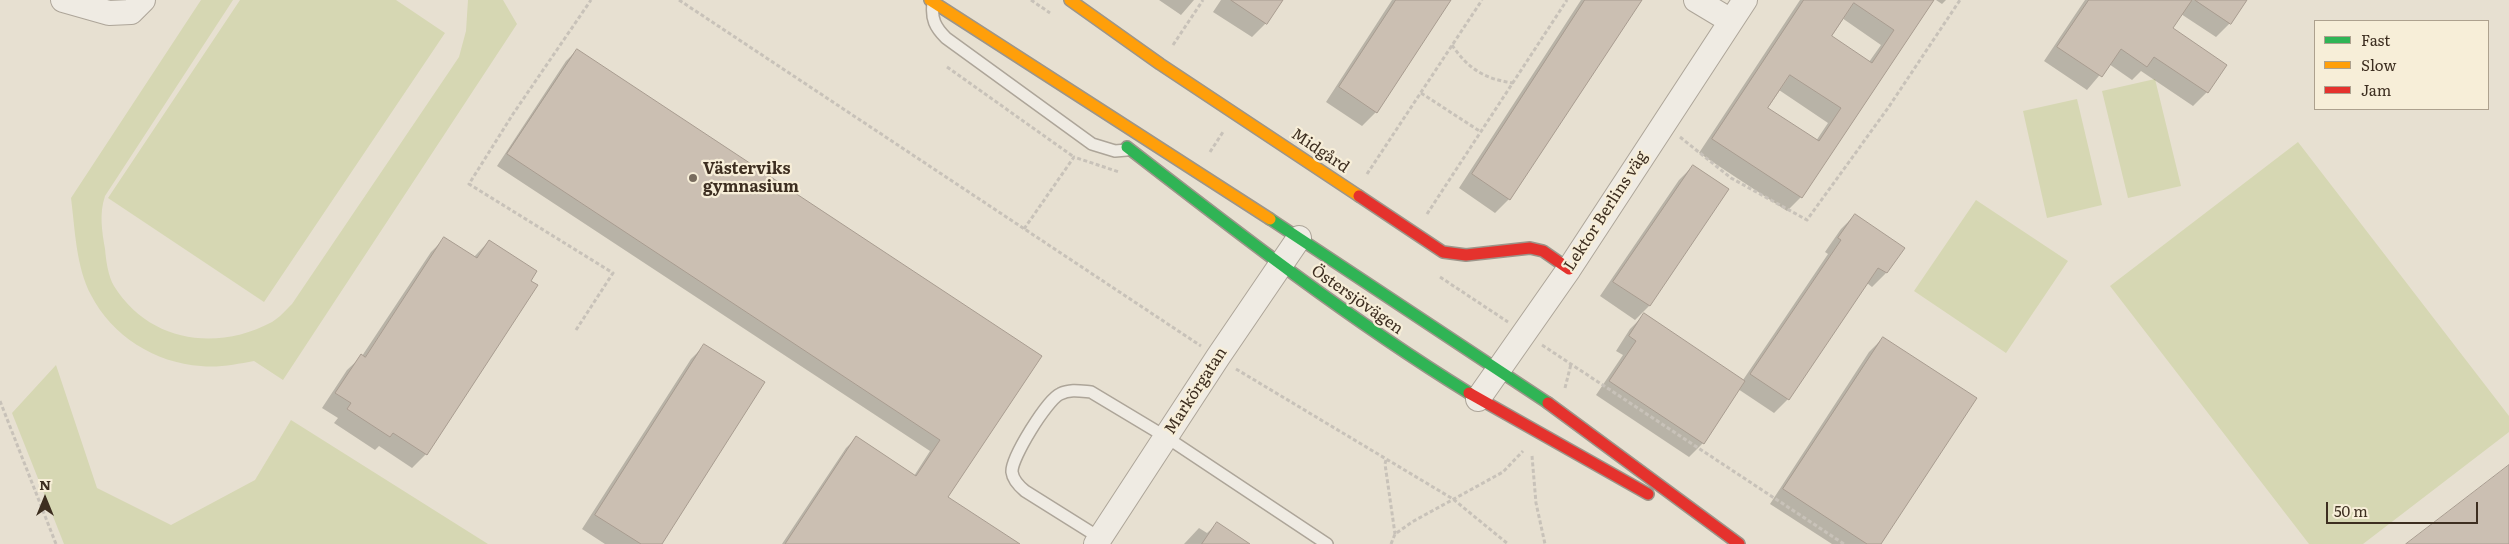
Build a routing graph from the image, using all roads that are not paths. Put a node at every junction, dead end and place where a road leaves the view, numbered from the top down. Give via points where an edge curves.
1 (63, 0) edge
2 (143, 0) edge
3 (1070, 0) edge
4 (1696, 0) edge
5 (1745, 0) edge
6 (932, 1) edge
7 (1731, 21) junction
8 (988, 38) junction
9 (1086, 114) dead end
10 (1116, 138) dead end
11 (1131, 150) junction
12 (1299, 238) junction
13 (1280, 266) junction
14 (1569, 269) junction
15 (1497, 371) junction
16 (1478, 399) junction
17 (1166, 437) junction
18 (1098, 541) edge
19 (1328, 544) edge
20 (1739, 544) edge

1 - 2 street via 109,13 131,12
3 - 14 main road, Midgård via 1160,64 1443,252 1466,255 1530,248 1543,251
4 - 7 street
5 - 7 street, Lektor Berlins väg
6 - 8 main road, Östersjövägen
6 - 11 lane via 933,22 946,38 1092,144 1116,151
7 - 14 street, Lektor Berlins väg
8 - 9 main road, Östersjövägen
8 - 12 main road, Östersjövägen
10 - 11 main road, Östersjövägen
11 - 13 main road, Östersjövägen
12 - 13 street, Markörgatan
12 - 15 main road, Östersjövägen
13 - 16 main road, Östersjövägen
13 - 17 street, Markörgatan
14 - 15 street, Lektor Berlins väg
15 - 16 street, Lektor Berlins väg
15 - 20 main road, Östersjövägen via 1555,408
16 - 20 main road, Östersjövägen
17 - 18 street, Markörgatan
17 - 18 lane via 1090,392 1077,390 1060,394 1049,402 1013,460 1015,482
17 - 19 lane

